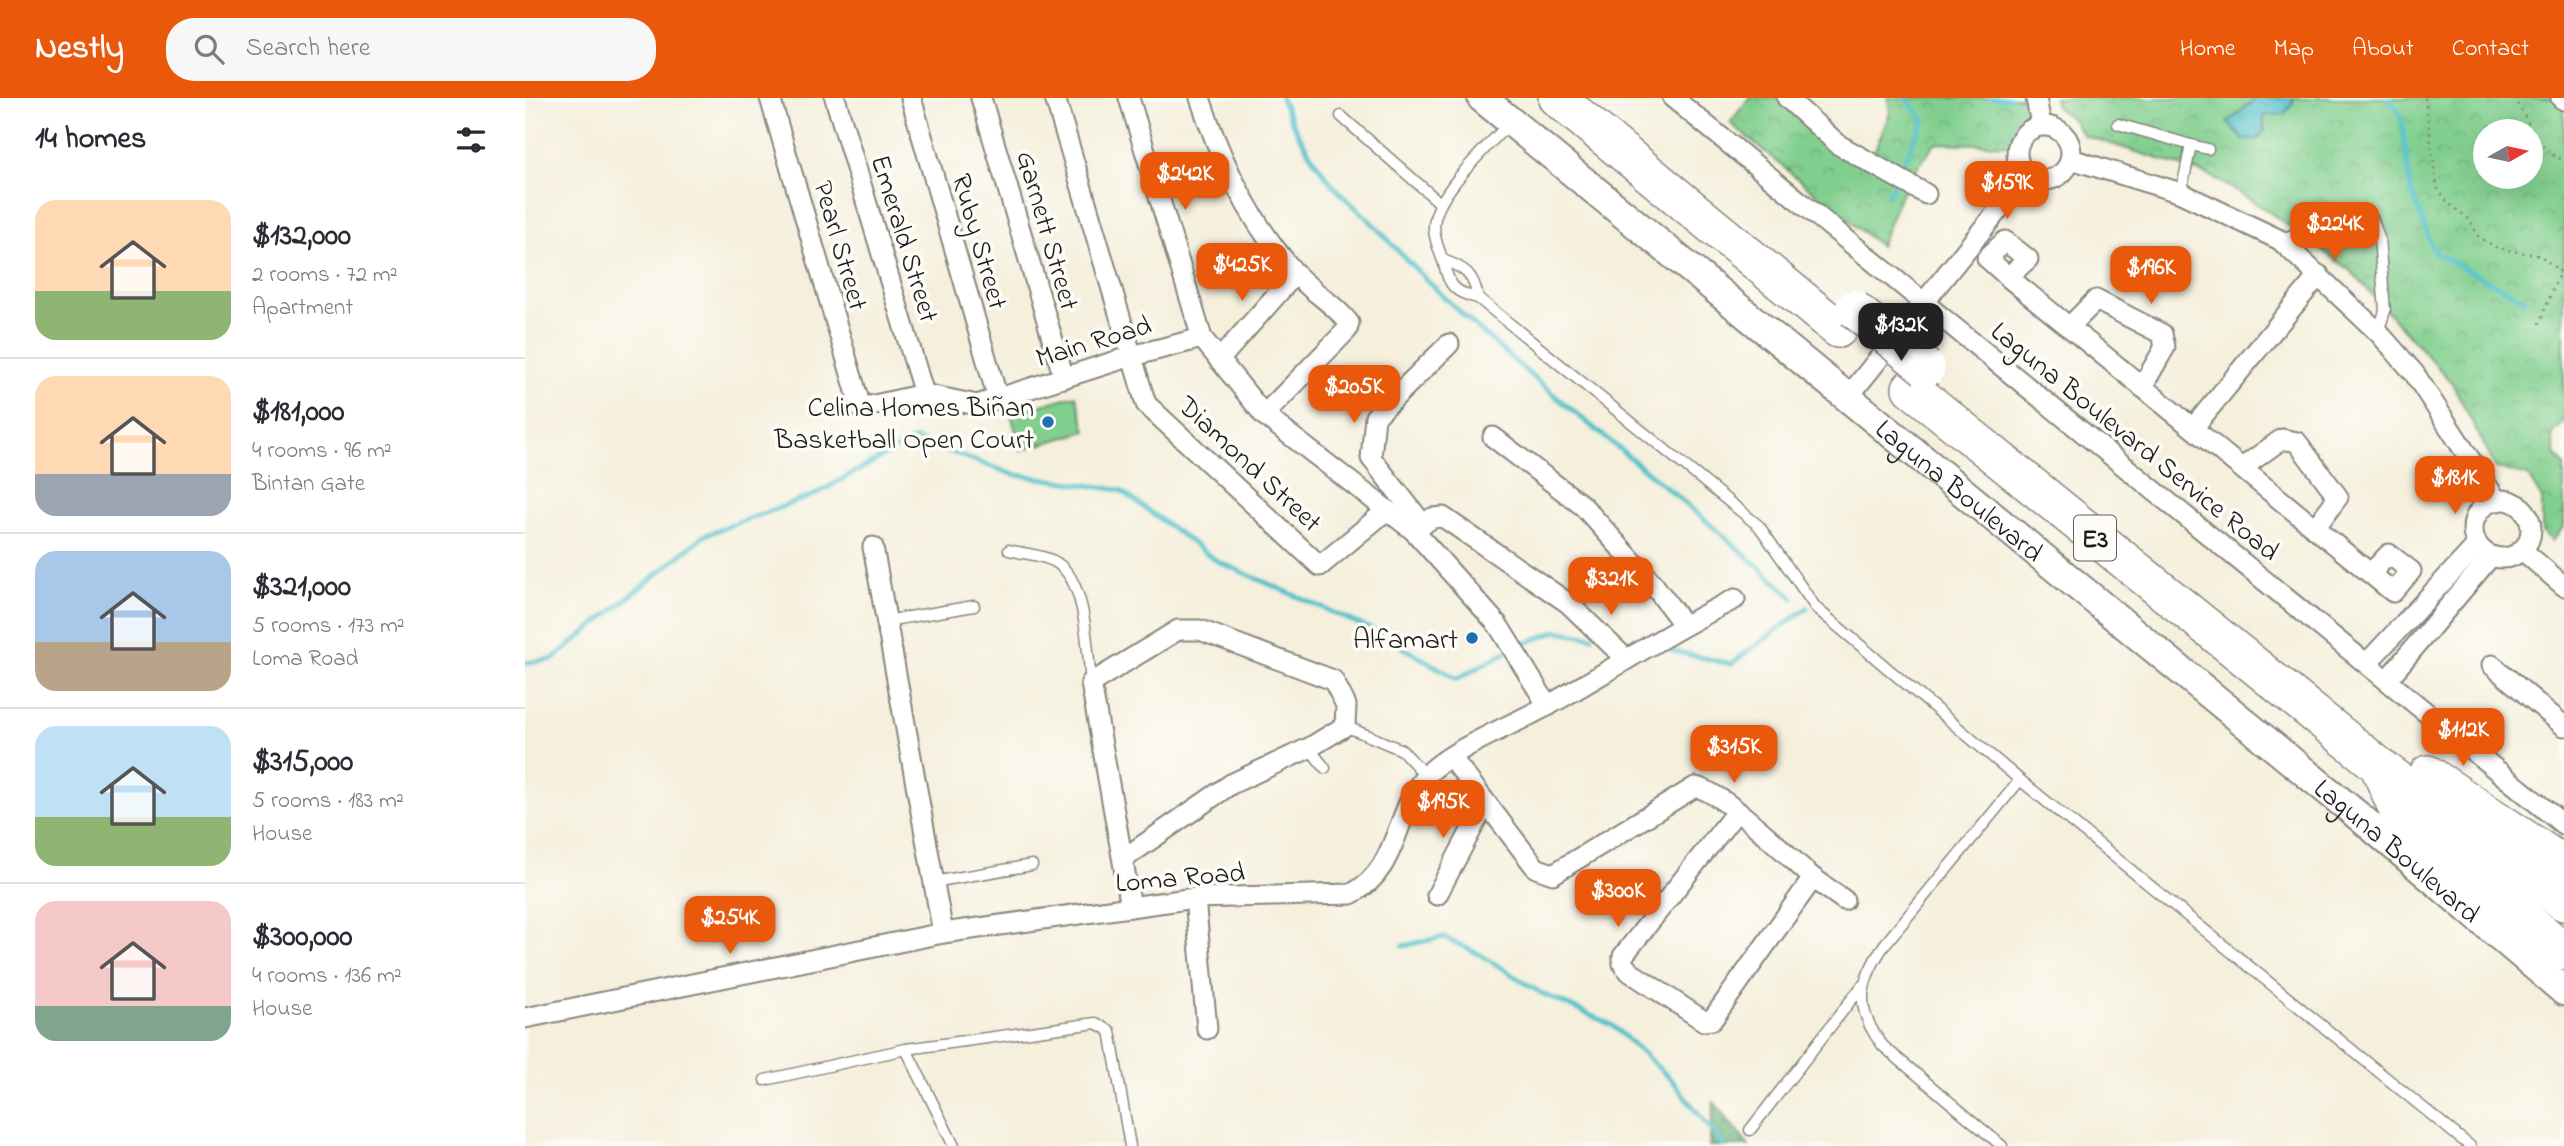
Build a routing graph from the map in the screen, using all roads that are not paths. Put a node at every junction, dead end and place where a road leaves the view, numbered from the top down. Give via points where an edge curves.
1 (770, 98) edge
2 (835, 98) edge
3 (911, 98) edge
4 (981, 98) edge
5 (1055, 98) edge
6 (1129, 98) edge
7 (1200, 98) edge
8 (1482, 98) edge
9 (1557, 98) edge
10 (1597, 98) edge
11 (1673, 98) edge
12 (2036, 98) edge
13 (1795, 100) edge
14 (1341, 116) dead end
15 (1510, 121) junction
16 (2117, 124) dead end
17 (2041, 125) junction
18 (2191, 145) junction
19 (2208, 149) dead end
20 (2071, 159) junction
21 (2027, 174) junction
22 (2181, 193) junction
23 (1926, 194) dead end
24 (1440, 203) junction
25 (2363, 211) dead end
26 (2344, 213) dead end
27 (2280, 240) junction
28 (1443, 260) junction
29 (1295, 274) junction
30 (2319, 275) junction
31 (2008, 277) dead end
32 (1478, 298) junction
33 (1923, 304) junction
34 (1846, 319) junction
35 (2069, 327) junction
36 (2378, 332) junction
37 (1202, 338) junction
38 (1449, 344) dead end
39 (1132, 356) junction
40 (1219, 360) junction
41 (1064, 378) junction
42 (1918, 378) junction
43 (2142, 387) junction
44 (924, 394) junction
45 (1847, 397) junction
46 (998, 399) junction
47 (861, 408) joint
48 (1264, 415) junction
49 (2193, 428) junction
50 (1493, 437) dead end
51 (2242, 468) junction
52 (2497, 500) junction
53 (1405, 521) junction
54 (2315, 528) junction
55 (873, 547) dead end
56 (1009, 550) dead end
57 (2522, 550) junction
58 (2484, 551) junction
59 (2371, 573) dead end
60 (2564, 586) edge
61 (1735, 599) dead end
62 (974, 606) dead end
63 (886, 621) junction
64 (1683, 624) junction
65 (1626, 659) junction
66 (2367, 663) junction
67 (2492, 665) dead end
68 (2387, 680) junction
69 (1091, 683) junction
70 (1548, 706) junction
71 (1345, 726) junction
72 (2564, 726) edge
73 (1309, 748) junction
74 (1451, 757) junction
75 (2379, 766) junction
76 (1325, 768) dead end
77 (1426, 776) junction
78 (2020, 780) junction
79 (1485, 804) junction
80 (1736, 812) junction
81 (2564, 825) edge
82 (1123, 859) junction
83 (1032, 865) dead end
84 (2564, 865) edge
85 (1813, 878) junction
86 (933, 882) junction
87 (1437, 895) dead end
88 (1195, 898) junction
89 (1844, 900) dead end
90 (2564, 902) edge
91 (1131, 907) junction
92 (943, 933) junction
93 (2564, 951) edge
94 (1863, 985) junction
95 (2564, 991) edge
96 (525, 1018) edge
97 (1207, 1029) dead end
98 (906, 1049) junction
99 (765, 1080) dead end
100 (1750, 1130) dead end
101 (954, 1146) edge
102 (1130, 1146) edge
103 (2002, 1146) edge
104 (2470, 1146) edge

1 - 47 street, Pearl Street
2 - 44 street, Emerald Street
3 - 46 street, Ruby Street
4 - 41 street, Garnett Street
5 - 39 street
6 - 37 street
7 - 29 street via 1215,145 1268,238
8 - 15 main road, Laguna Boulevard
9 - 34 highway, E3
10 - 34 highway, E3
11 - 33 street, Laguna Boulevard Service Road
12 - 17 street
13 - 23 street via 1839,145
14 - 24 lane
15 - 24 lane
15 - 45 main road, Laguna Boulevard
16 - 18 lane
17 - 20 street via 2064,135
17 - 21 street via 2026,132 2017,145 2018,161
18 - 19 lane
18 - 22 lane
20 - 21 street via 2053,179
20 - 22 street
21 - 33 street
22 - 27 street
24 - 28 lane via 1434,226
25 - 36 lane via 2372,218 2379,238 2385,311
26 - 27 lane
27 - 30 street
28 - 32 lane via 1463,267 1475,279
28 - 32 lane via 1447,281 1459,294
29 - 40 street
29 - 48 street via 1349,323
30 - 36 street
30 - 49 street
31 - 35 street
32 - 78 lane via 1759,526 1816,608
33 - 45 street
33 - 66 street, Laguna Boulevard Service Road
34 - 42 highway, E3, bridge
35 - 43 street
35 - 43 street via 2096,300 2162,334 2165,347
36 - 52 street via 2414,373
37 - 39 street, Main Road
37 - 40 street
38 - 53 street via 1375,416 1371,458
39 - 41 street, Main Road
39 - 53 street, Diamond Street via 1146,404 1320,566
40 - 48 street
41 - 46 street, Main Road
42 - 75 highway, E3
42 - 84 highway, E3 via 2393,750
43 - 49 street
44 - 46 street, Main Road via 978,405
44 - 47 street, Main Road
45 - 95 main road, Laguna Boulevard via 2373,828
48 - 53 street
49 - 51 street
50 - 64 street via 1583,506
51 - 54 street
51 - 54 street via 2283,439 2297,442 2338,497
52 - 57 street via 2518,505 2528,516 2530,538
52 - 58 street via 2475,518 2473,527
53 - 65 street via 1443,517 1568,603
53 - 70 street via 1498,625
54 - 59 street
55 - 63 street
56 - 69 lane via 1056,562 1070,576 1079,596
57 - 58 street via 2507,558
57 - 60 street
58 - 66 street
58 - 68 street
61 - 64 street, Loma Road
62 - 63 lane
63 - 86 street
64 - 65 street, Loma Road
65 - 70 street, Loma Road
66 - 68 street, Laguna Boulevard Service Road
67 - 72 street
68 - 81 street, Laguna Boulevard Service Road
69 - 71 street via 1178,630 1200,630 1333,680 1346,705
69 - 82 street
70 - 74 street, Loma Road
71 - 73 street
71 - 77 lane via 1402,750
73 - 76 lane
73 - 82 street via 1231,784
74 - 77 street, Loma Road
74 - 79 street
75 - 90 highway, E3
75 - 93 highway via 2400,815
77 - 88 street, Loma Road via 1408,806 1388,857 1367,886 1352,894
78 - 94 lane via 1885,944
78 - 104 lane
79 - 80 street via 1536,868 1553,874 1695,787 1706,789
79 - 87 street
80 - 85 street
80 - 85 street via 1623,956 1630,972 1696,1018 1712,1020
82 - 91 street
83 - 86 lane
85 - 89 street
86 - 92 street
88 - 91 street, Loma Road
88 - 97 street
91 - 92 street, Loma Road
92 - 96 street, Loma Road
94 - 100 lane
94 - 103 lane via 1862,1006 1870,1030 1883,1046
98 - 99 lane
98 - 101 lane
98 - 102 lane via 1104,1025 1110,1031

